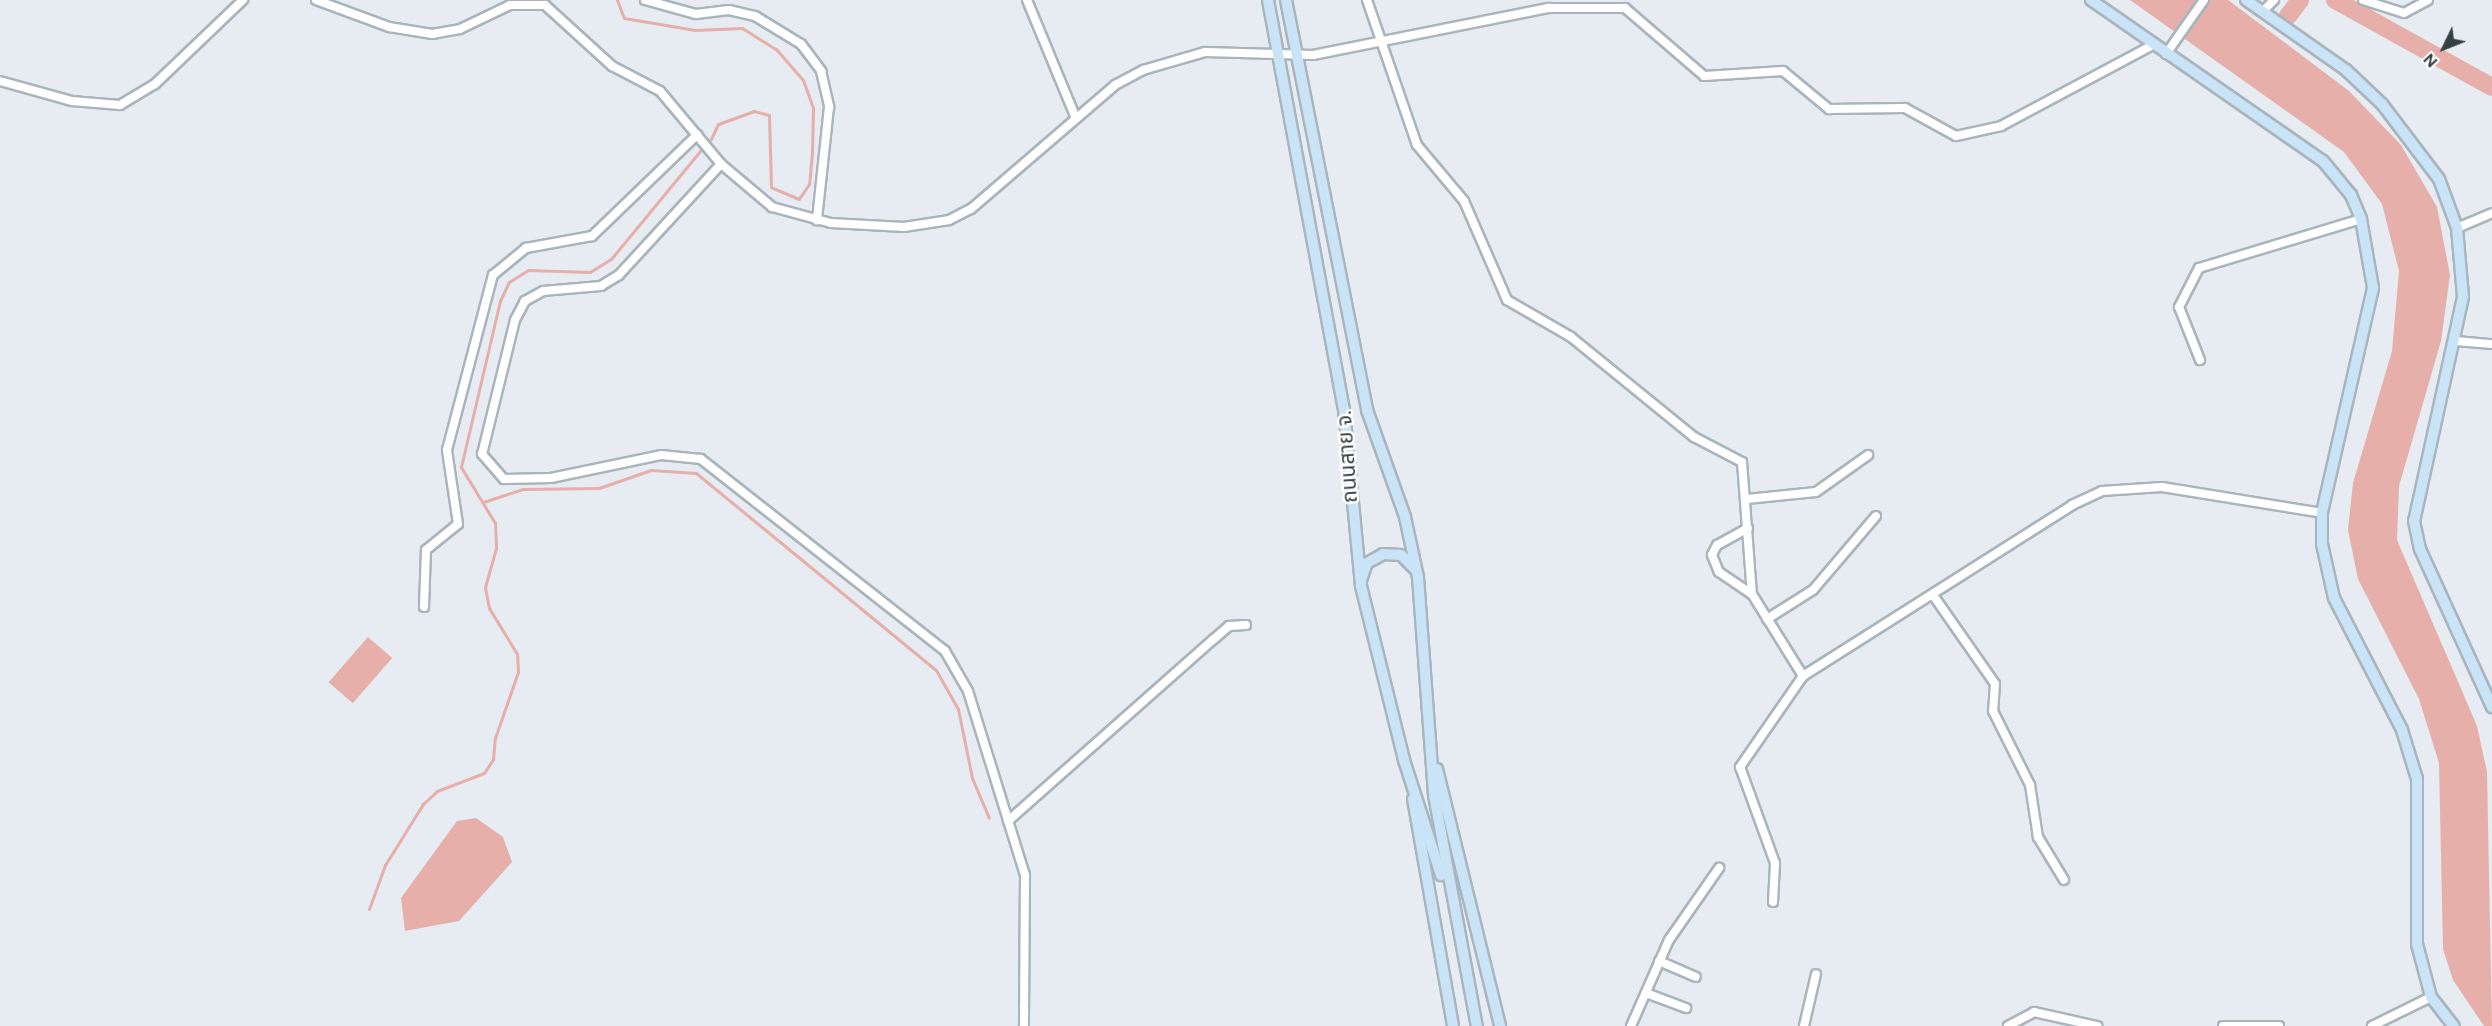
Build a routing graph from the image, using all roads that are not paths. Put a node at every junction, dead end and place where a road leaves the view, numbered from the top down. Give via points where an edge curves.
1 (243, 0) edge
2 (316, 0) edge
3 (645, 0) edge
4 (1027, 0) edge
5 (1268, 0) edge
6 (1286, 0) edge
7 (1367, 0) edge
8 (2091, 0) edge
9 (2204, 0) edge
10 (2246, 0) edge
11 (2274, 0) edge
12 (2363, 0) edge
13 (2428, 0) edge
14 (2262, 12) junction
15 (1384, 40) junction
16 (2153, 45) junction
17 (2166, 54) junction
18 (1298, 55) junction
19 (1279, 56) junction
20 (0, 81) edge
21 (1075, 116) junction
22 (697, 135) junction
23 (721, 164) junction
24 (2492, 213) edge
25 (2361, 219) junction
26 (817, 220) junction
27 (2457, 228) junction
28 (2456, 341) junction
29 (2492, 344) edge
30 (2200, 360) dead end
31 (1868, 455) dead end
32 (1747, 500) junction
33 (2322, 513) junction
34 (1876, 516) dead end
35 (1748, 528) junction
36 (1418, 577) junction
37 (1361, 586) junction
38 (1752, 594) junction
39 (1934, 595) junction
40 (424, 607) dead end
41 (1767, 619) junction
42 (1246, 625) dead end
43 (1803, 676) junction
44 (2492, 707) edge
45 (1432, 751) junction
46 (1404, 759) junction
47 (1008, 821) junction
48 (1719, 868) dead end
49 (2064, 880) dead end
50 (1773, 902) dead end
51 (1451, 907) junction
52 (1659, 962) junction
53 (1816, 974) dead end
54 (1696, 977) dead end
55 (1646, 993) junction
56 (2431, 997) junction
57 (1686, 1008) dead end
58 (1023, 1026) edge
59 (1453, 1026) edge
60 (1477, 1026) edge
61 (1500, 1026) edge
62 (1632, 1026) edge
63 (1804, 1026) edge
64 (2008, 1026) edge
65 (2097, 1026) edge
66 (2223, 1026) edge
67 (2280, 1026) edge
68 (2372, 1026) edge
69 (2454, 1026) edge

1 - 20 street via 155,84 120,105 72,102
2 - 22 street via 389,27 432,34 460,29 510,5 545,5 612,66 660,92
3 - 26 street via 696,15 742,12 785,30 801,44 821,71 829,107
4 - 21 street
5 - 19 main road, ถนนสาย จ.
6 - 18 main road, ถนนสาย จ.
7 - 15 street
8 - 16 main road
9 - 17 street
10 - 14 main road
11 - 14 street
12 - 13 street via 2404,13
14 - 27 main road via 2346,70 2382,104 2439,179
15 - 16 street via 1549,8 1625,9 1704,76 1783,71 1829,109 1905,108 1956,136 2001,126
15 - 18 street
15 - 32 street via 1417,145 1464,201 1507,300 1571,337 1694,437 1739,457
16 - 17 main road
17 - 25 main road via 2323,160
18 - 19 street
18 - 36 main road, ถนนสาย จ. via 1367,410 1405,517
19 - 21 street via 1205,51 1143,70
19 - 37 main road, ถนนสาย จ. via 1344,409
21 - 26 street via 957,217 904,227
22 - 23 street
22 - 40 street via 592,237 526,248 493,275 447,450 458,524 426,550
23 - 26 street via 772,207
23 - 47 street via 619,275 601,286 543,291 525,301 514,320 482,454 504,479 551,478 677,454 701,459 719,470 945,651 960,671
24 - 27 street
25 - 30 street via 2199,268 2179,307
25 - 33 main road via 2373,288
27 - 28 main road via 2463,297
28 - 29 street
28 - 44 main road via 2414,521 2428,568
31 - 32 street via 1816,492
32 - 35 street
33 - 39 street via 2162,487 2119,487 2080,500
33 - 56 main road via 2322,544 2334,598 2402,730 2416,779 2417,944
34 - 41 street via 1813,590
35 - 38 street
35 - 38 street via 1717,545 1712,555 1719,572
36 - 37 main road via 1409,561 1383,554 1367,563
36 - 45 main road, ถนนสาย จ.
37 - 46 main road, ถนนสาย จ.
38 - 41 street
39 - 43 street
39 - 49 street via 1995,684 1993,711 2030,785 2041,844
41 - 43 street
42 - 47 street via 1229,626
43 - 50 street via 1740,767 1775,862
45 - 51 main road, ถนนสาย จ.
45 - 61 main road
46 - 51 main road, ถนนสาย จ.
46 - 59 main road
47 - 58 street via 1025,875 1028,904
48 - 52 street via 1692,901
51 - 60 main road, ถนนสาย จ.
52 - 54 street
52 - 55 street
53 - 63 street
55 - 57 street
55 - 62 street
56 - 68 street
56 - 69 main road
64 - 65 street via 2034,1012
66 - 67 street

